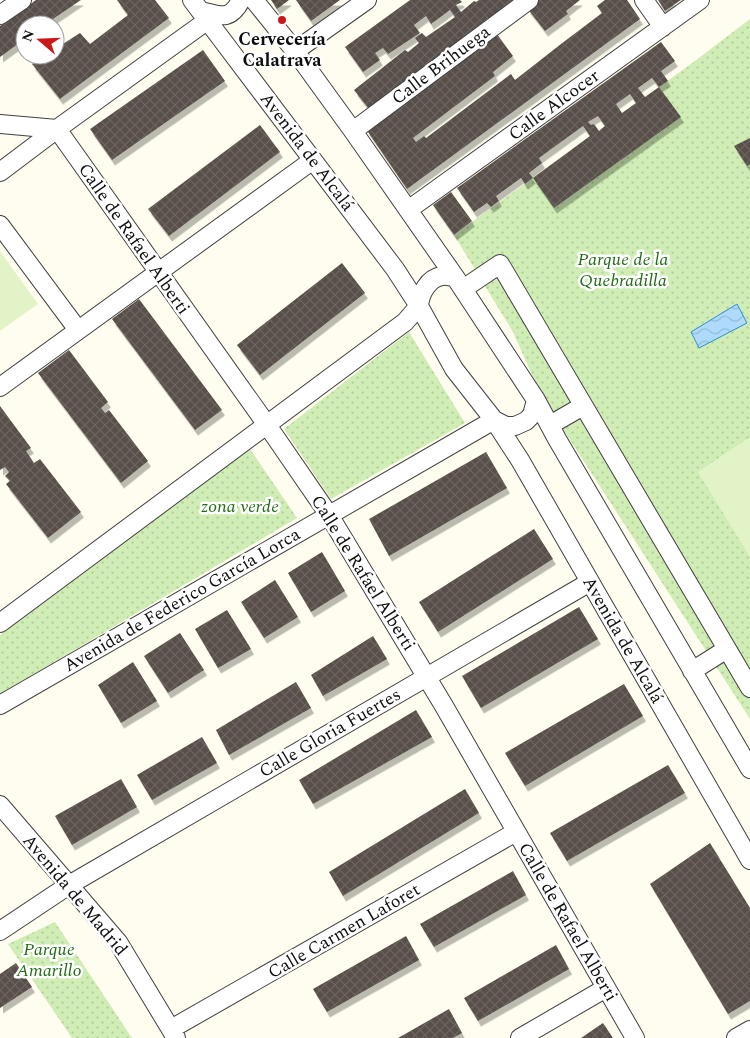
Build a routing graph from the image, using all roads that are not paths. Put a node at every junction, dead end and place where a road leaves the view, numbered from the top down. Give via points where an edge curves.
1 (22, 0) edge
2 (241, 0) edge
3 (254, 0) edge
4 (367, 0) edge
5 (528, 0) edge
6 (644, 0) edge
7 (700, 0) edge
8 (201, 10) edge
9 (0, 15) edge
10 (663, 27) junction
11 (295, 52) junction
12 (0, 124) edge
13 (57, 129) junction
14 (353, 131) junction
15 (313, 160) junction
16 (0, 172) edge
17 (408, 210) junction
18 (0, 225) edge
19 (158, 272) junction
20 (459, 283) junction
21 (419, 306) junction
22 (78, 330) junction
23 (0, 386) edge
24 (536, 400) junction
25 (583, 406) junction
26 (494, 420) junction
27 (267, 425) junction
28 (550, 425) junction
29 (329, 515) junction
30 (590, 582) junction
31 (0, 623) edge
32 (727, 650) junction
33 (692, 671) junction
34 (426, 677) junction
35 (750, 688) edge
36 (0, 705) edge
37 (750, 769) edge
38 (0, 805) edge
39 (516, 832) junction
40 (750, 860) edge
41 (69, 885) junction
42 (0, 931) edge
43 (606, 988) junction
44 (750, 1030) edge
45 (174, 1034) edge
46 (520, 1038) edge
47 (635, 1038) edge
48 (736, 1038) edge

1 - 9 street
2 - 8 street via 233,12 223,16
3 - 11 street
4 - 11 street
5 - 14 street, Calle Brihuega
6 - 10 street
7 - 10 street, Calle Alcocer
8 - 13 street
8 - 15 street, Avenida de Alcalá
10 - 17 street, Calle Alcocer
11 - 14 street
12 - 13 street
13 - 16 street
13 - 19 street, Calle de Rafael Alberti
14 - 17 street
15 - 19 street
15 - 21 street, Avenida de Alcalá
17 - 20 street
18 - 22 street
19 - 22 street
19 - 27 street, Calle de Rafael Alberti
20 - 21 street via 442,276 432,281 420,297
20 - 24 street
20 - 25 street via 500,264
21 - 26 street, Avenida de Alcalá via 454,369
21 - 27 street via 405,322
22 - 23 street
24 - 26 street via 532,415 515,426
24 - 28 street
25 - 28 street
25 - 32 street
26 - 29 street, Avenida de Federico García Lorca
26 - 30 street, Avenida de Alcalá
27 - 29 street, Calle de Rafael Alberti
27 - 31 street
28 - 33 street
29 - 34 street, Calle de Rafael Alberti
29 - 36 street, Avenida de Federico García Lorca
30 - 34 street, Calle Gloria Fuertes
30 - 40 street, Avenida de Alcalá
32 - 33 street
32 - 35 street
33 - 37 street
34 - 39 street, Calle de Rafael Alberti
34 - 41 street, Calle Gloria Fuertes
38 - 41 street, Avenida de Madrid
39 - 43 street, Calle de Rafael Alberti
39 - 45 street, Calle Carmen Laforet
41 - 42 street, Calle Gloria Fuertes
41 - 45 street, Avenida de Madrid via 118,942
43 - 46 street
43 - 47 street, Calle de Rafael Alberti
44 - 48 street

